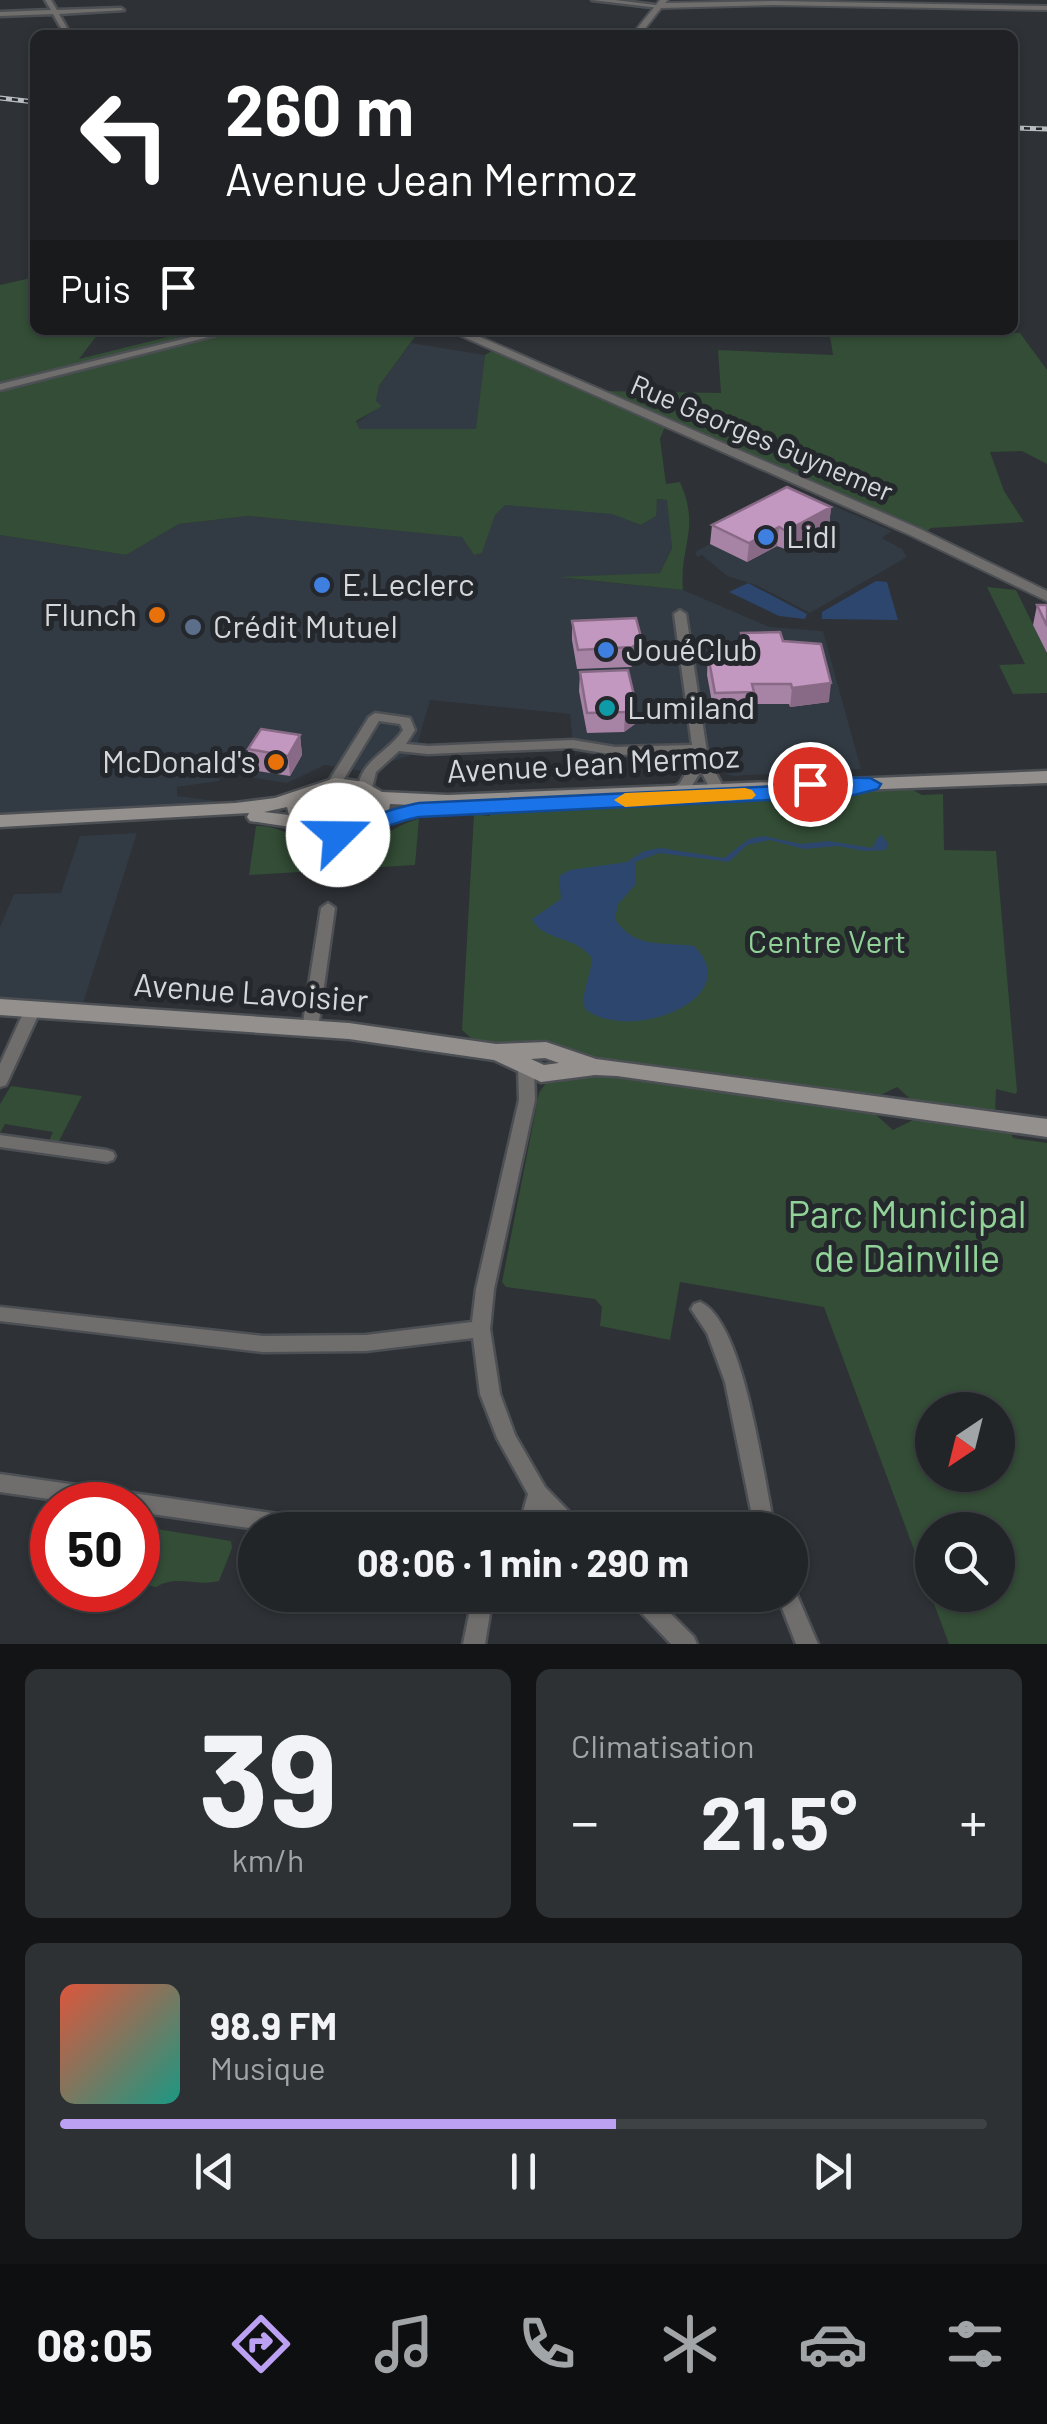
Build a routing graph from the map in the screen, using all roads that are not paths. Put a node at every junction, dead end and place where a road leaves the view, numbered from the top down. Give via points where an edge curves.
1 (48, 0) edge
2 (595, 0) edge
3 (663, 2) edge
4 (1047, 8) edge
5 (121, 10) dead end
6 (0, 14) edge
7 (56, 14) junction
8 (65, 30) edge
9 (640, 30) edge
10 (211, 335) edge
11 (465, 335) edge
12 (0, 387) edge
13 (1047, 597) edge
14 (680, 614) dead end
15 (399, 747) junction
16 (700, 754) junction
17 (1047, 777) edge
18 (334, 784) junction
19 (870, 784) junction
20 (717, 788) junction
21 (308, 793) junction
22 (669, 794) junction
23 (373, 802) junction
24 (0, 821) edge
25 (301, 822) junction
26 (0, 829) edge
27 (328, 908) dead end
28 (0, 1007) edge
29 (34, 1009) junction
30 (310, 1029) junction
31 (539, 1064) junction
32 (0, 1081) edge
33 (1047, 1128) edge
34 (0, 1141) edge
35 (108, 1156) dead end
36 (700, 1309) dead end
37 (0, 1314) edge
38 (481, 1329) junction
39 (0, 1483) edge
40 (538, 1493) junction
41 (533, 1512) edge
42 (556, 1512) edge
43 (761, 1512) edge
44 (238, 1517) edge
45 (480, 1612) edge
46 (655, 1612) edge
47 (795, 1612) edge
48 (474, 1644) edge
49 (686, 1644) edge
50 (807, 1644) edge

1 - 7 street
2 - 3 street
3 - 4 street
3 - 9 street
5 - 7 street
6 - 7 street
7 - 8 street
10 - 12 street
11 - 13 street, Rue Georges Guynemer via 915,532
14 - 16 street
15 - 16 street via 573,744
15 - 18 street via 405,721 375,717
15 - 23 street via 364,777
16 - 20 street
16 - 22 street via 686,786
17 - 19 main road, Avenue Jean Mermoz
18 - 21 main road
18 - 23 main road
19 - 20 main road, Avenue Jean Mermoz
19 - 22 main road, Avenue Jean Mermoz
20 - 22 main road, Avenue Jean Mermoz
21 - 24 main road via 236,810
21 - 25 main road via 297,807
22 - 23 main road, Avenue Jean Mermoz via 419,810
23 - 25 main road via 356,832 320,833
25 - 26 main road via 234,818
27 - 30 street
28 - 29 main road, Avenue Lavoisier
29 - 30 main road, Avenue Lavoisier
29 - 32 street
30 - 31 main road, Avenue Lavoisier via 496,1052
31 - 33 main road
31 - 38 street
34 - 35 street
36 - 43 street via 726,1354
37 - 38 street via 263,1344 366,1342
38 - 40 street via 497,1417
39 - 44 street
40 - 41 street
40 - 42 street
45 - 48 street
46 - 49 street
47 - 50 street

